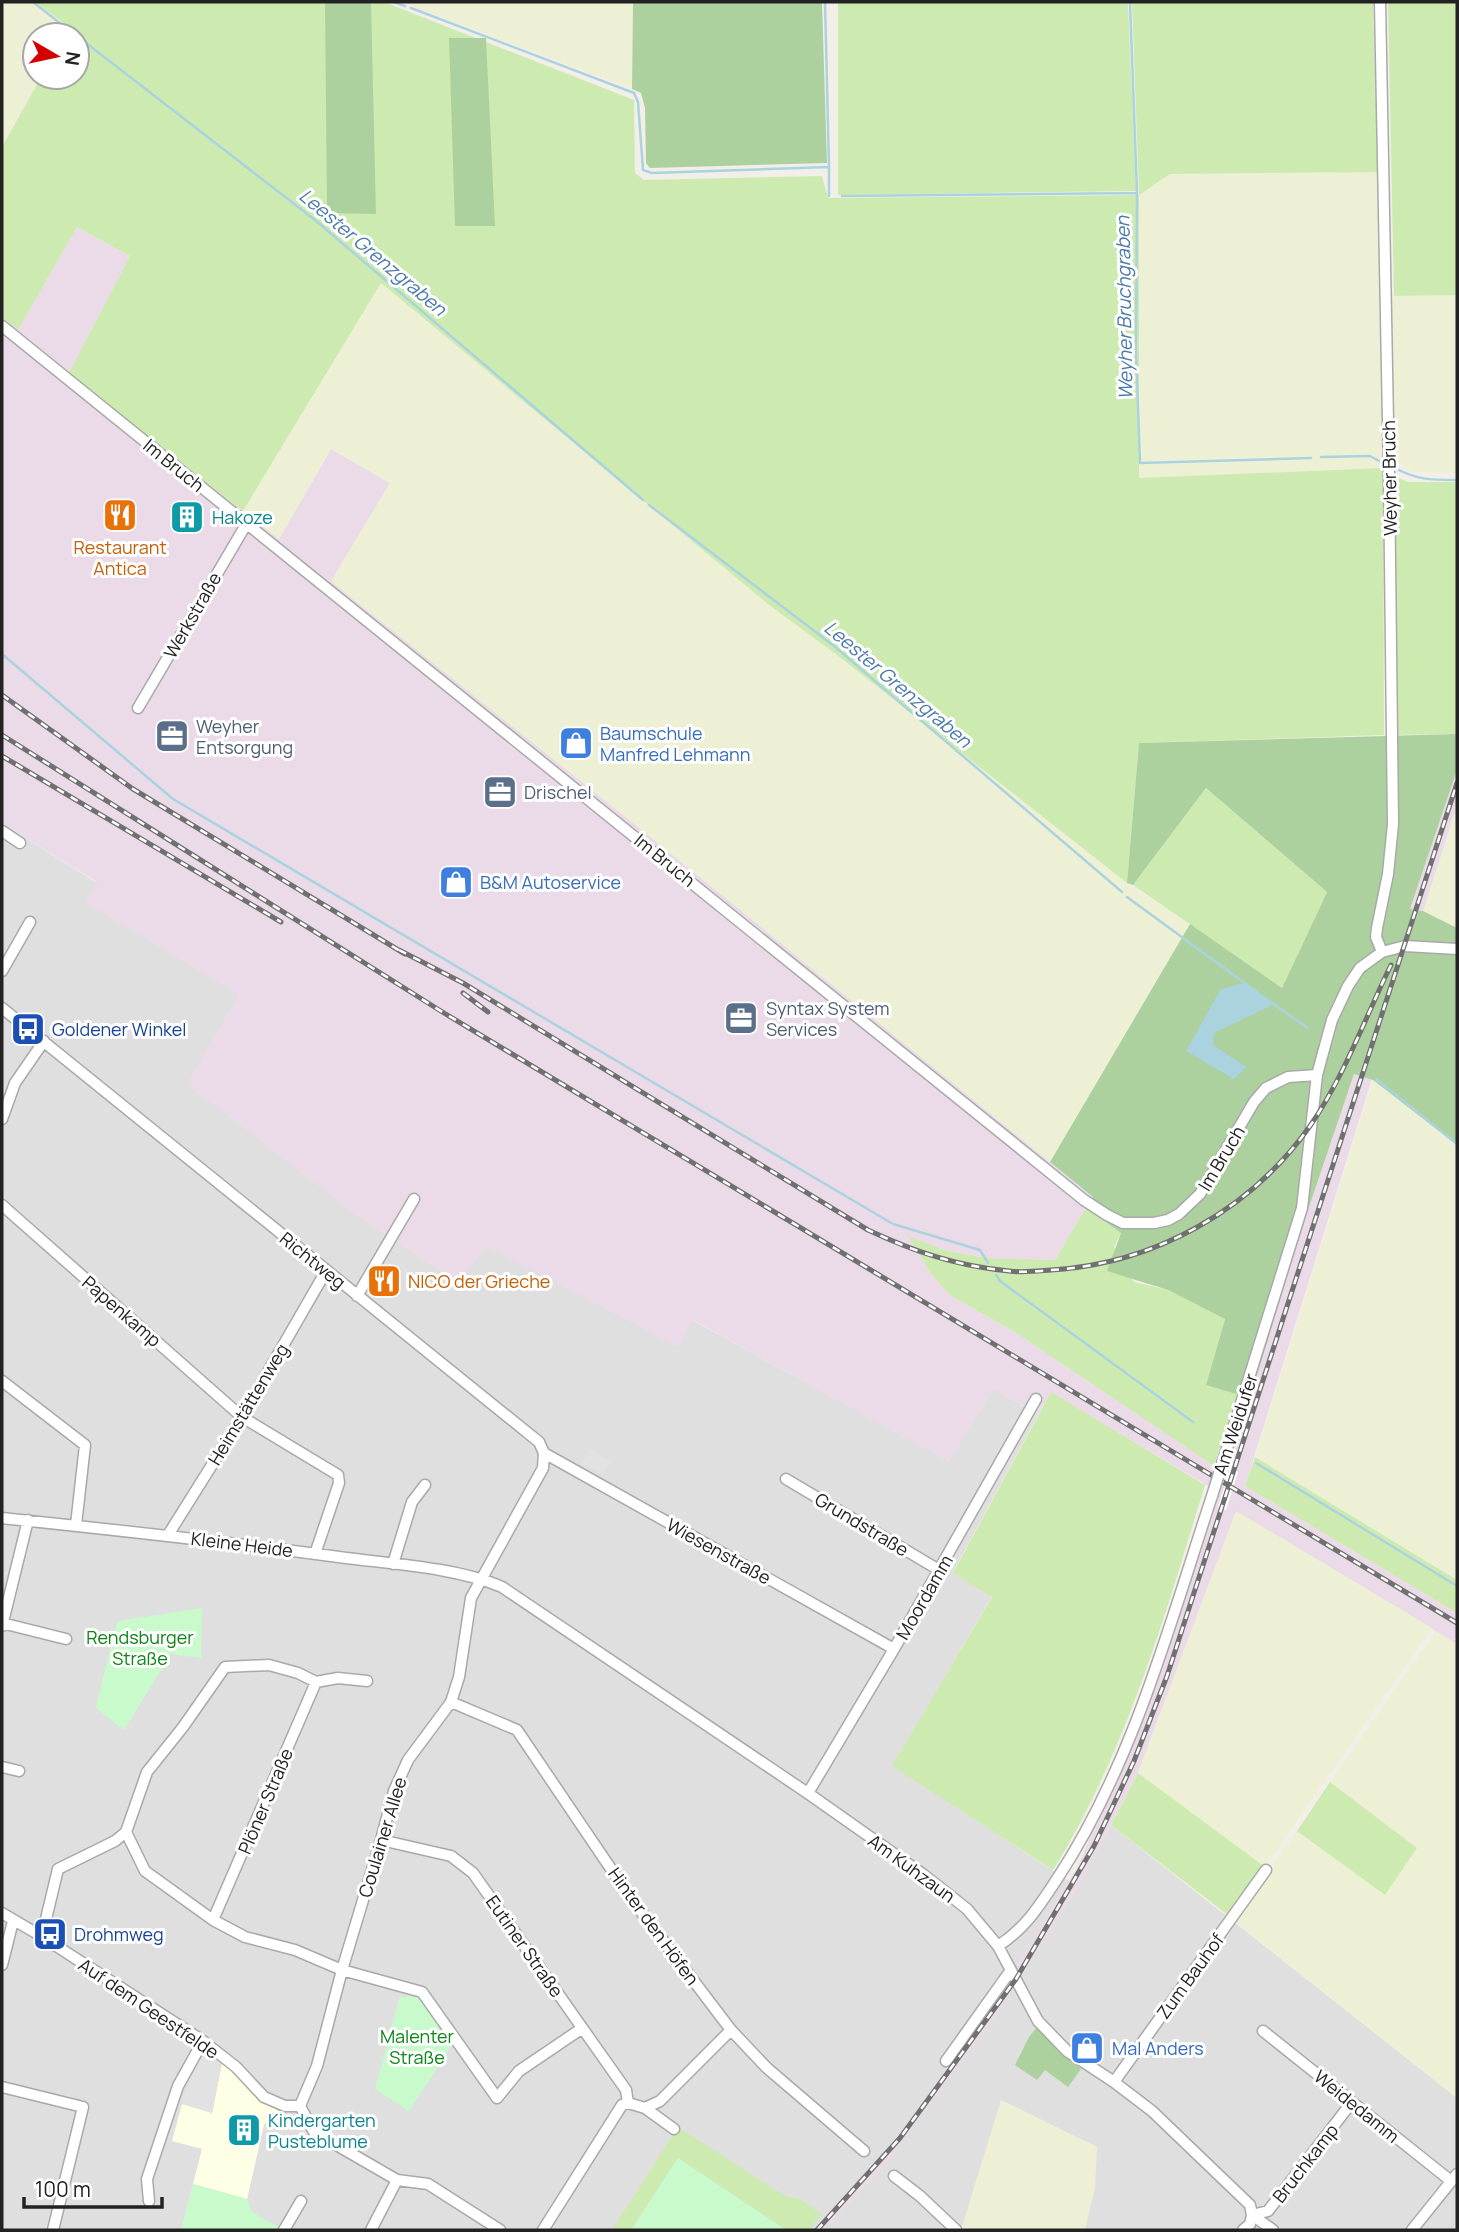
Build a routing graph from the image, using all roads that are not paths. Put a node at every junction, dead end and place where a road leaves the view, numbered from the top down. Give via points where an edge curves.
1 (1380, 2) edge
2 (2, 326) edge
3 (247, 523) junction
4 (138, 708) dead end
5 (2, 831) edge
6 (20, 843) dead end
7 (30, 922) dead end
8 (1457, 949) edge
9 (1382, 952) junction
10 (2, 971) edge
11 (2, 1008) edge
12 (44, 1041) junction
13 (1317, 1075) junction
14 (2, 1119) edge
15 (414, 1199) dead end
16 (2, 1205) edge
17 (326, 1271) junction
18 (357, 1296) junction
19 (2, 1381) edge
20 (1036, 1399) dead end
21 (242, 1417) junction
22 (544, 1453) junction
23 (786, 1479) dead end
24 (425, 1485) dead end
25 (2, 1518) edge
26 (27, 1520) junction
27 (76, 1525) junction
28 (168, 1535) junction
29 (315, 1554) junction
30 (393, 1564) junction
31 (939, 1570) junction
32 (481, 1578) junction
33 (2, 1624) edge
34 (66, 1639) dead end
35 (894, 1649) junction
36 (367, 1681) dead end
37 (316, 1682) junction
38 (452, 1702) junction
39 (2, 1768) edge
40 (19, 1771) dead end
41 (808, 1793) junction
42 (125, 1832) junction
43 (381, 1840) junction
44 (1266, 1870) dead end
45 (2, 1913) edge
46 (46, 1919) dead end
47 (213, 1920) junction
48 (13, 1921) junction
49 (998, 1946) junction
50 (2, 1965) edge
51 (342, 1970) junction
52 (1011, 1970) junction
53 (582, 2028) junction
54 (731, 2030) junction
55 (1263, 2031) dead end
56 (203, 2040) junction
57 (946, 2061) dead end
58 (1114, 2081) junction
59 (2, 2088) edge
60 (1352, 2102) junction
61 (628, 2103) junction
62 (300, 2106) junction
63 (645, 2108) junction
64 (674, 2129) dead end
65 (864, 2151) dead end
66 (894, 2176) dead end
67 (1454, 2177) edge
68 (397, 2180) junction
69 (149, 2201) dead end
70 (301, 2201) dead end
71 (1252, 2215) junction
72 (53, 2230) edge
73 (284, 2230) edge
74 (371, 2230) edge
75 (500, 2230) edge
76 (543, 2230) edge
77 (956, 2230) edge
78 (1243, 2230) edge
79 (1273, 2230) edge
80 (1412, 2230) edge

1 - 9 street, Weyher Bruch via 1393,824 1376,937
2 - 3 street, Im Bruch
3 - 4 street, Werkstraße
3 - 13 street, Im Bruch via 1107,1215 1123,1223 1141,1224 1179,1214 1200,1194 1266,1088 1288,1077
5 - 6 street
7 - 10 street
8 - 9 street via 1405,946
9 - 13 street, Am Weidufer via 1360,968 1348,986 1332,1020
11 - 12 street, Richtweg
12 - 14 street via 15,1083
12 - 17 street, Richtweg
13 - 49 street, Am Weidufer, bridge via 1302,1208 1157,1663 1109,1785 1073,1855 1018,1933
15 - 18 street
16 - 21 street, Papenkamp
17 - 18 street, Richtweg
17 - 21 street, Heimstättenweg
18 - 22 street, Richtweg via 539,1442
19 - 27 street via 85,1445
20 - 31 street, Moordamm
21 - 28 street, Heimstättenweg
21 - 29 street, Papenkamp via 338,1475
22 - 32 street via 543,1468
22 - 35 street, Wiesenstraße
23 - 31 street, Grundstraße
24 - 30 street via 412,1502
25 - 26 street, Kleine Heide
26 - 27 street, Kleine Heide
26 - 33 street
27 - 28 street, Kleine Heide
28 - 29 street, Kleine Heide
29 - 30 street, Kleine Heide
30 - 32 street, Kleine Heide
31 - 35 street, Moordamm
32 - 38 street, Coulainer Allee via 471,1598
32 - 41 street, Am Kuhzaun via 502,1587
33 - 34 street
35 - 41 street, Moordamm
36 - 37 street via 338,1678
37 - 42 street via 269,1665 225,1667 147,1772
37 - 47 street, Plöner Straße
38 - 43 street, Coulainer Allee via 401,1773
38 - 54 street, Hinter den Höfen via 517,1730 630,1897
39 - 40 street
41 - 49 street, Am Kuhzaun via 967,1909
42 - 46 street via 58,1869
42 - 47 street via 145,1871
43 - 51 street, Coulainer Allee
43 - 53 street, Eutiner Straße via 451,1856 473,1873
44 - 58 street, Zum Bauhof
45 - 48 street, Auf dem Geestfelde
47 - 51 street via 245,1937 295,1950
48 - 50 street
48 - 56 street, Auf dem Geestfelde
49 - 52 street, Am Kuhzaun
51 - 53 street via 422,1993 497,2098 519,2071
51 - 62 street, Coulainer Allee via 317,2066
52 - 57 street
52 - 58 street, Am Kuhzaun via 1038,2021 1067,2051
53 - 61 street, Eutiner Straße via 626,2090
54 - 63 street via 660,2101
54 - 65 street, Hinter den Höfen via 767,2068
55 - 60 street, Weidedamm
56 - 62 street, Auf dem Geestfelde via 264,2096 285,2106
56 - 69 street via 178,2086 147,2179
58 - 71 street, Am Kuhzaun via 1250,2205
59 - 72 street via 83,2107
60 - 67 street, Weidedamm
60 - 71 street, Bruchkamp via 1268,2211
61 - 63 street
61 - 76 street via 622,2105
62 - 68 street via 314,2132
63 - 64 street
66 - 77 street
67 - 80 street
68 - 74 street
68 - 75 street via 428,2184
70 - 73 street
71 - 78 street
71 - 79 street, Am Kuhzaun

